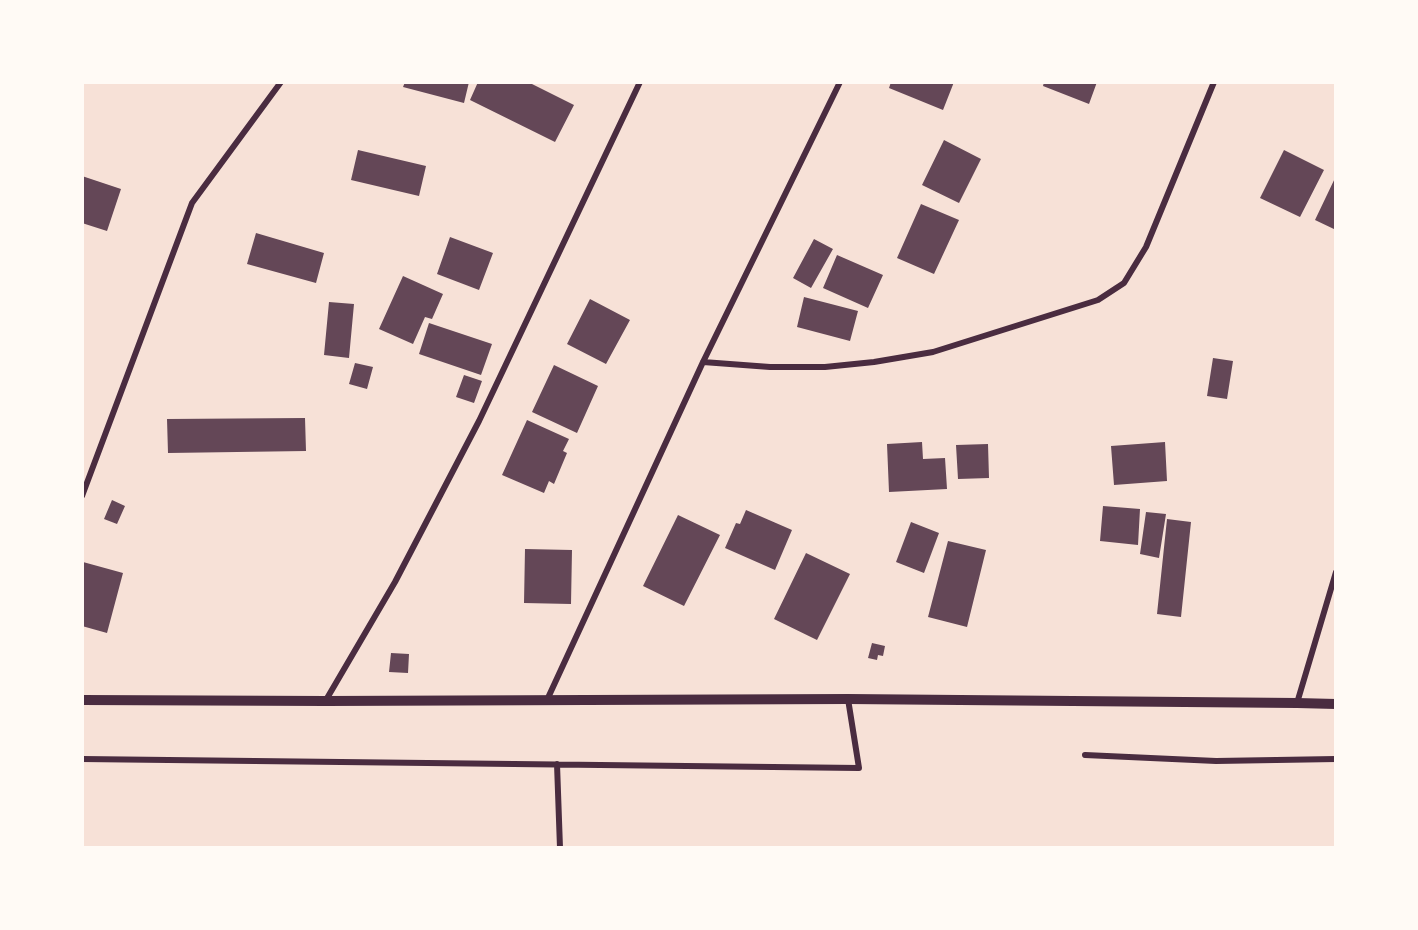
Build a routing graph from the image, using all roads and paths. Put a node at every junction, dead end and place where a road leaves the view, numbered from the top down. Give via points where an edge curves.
1 (281, 82) edge
2 (640, 82) edge
3 (840, 82) edge
4 (1214, 82) edge
5 (703, 362) junction
6 (82, 496) edge
7 (1335, 572) edge
8 (848, 699) junction
9 (82, 700) edge
10 (326, 701) junction
11 (546, 701) junction
12 (1297, 703) junction
13 (1335, 704) edge
14 (1084, 755) dead end
15 (82, 759) edge
16 (1335, 759) edge
17 (557, 764) junction
18 (560, 848) edge

1 - 6 street via 192,203
2 - 10 street via 479,421 395,582
3 - 5 street
4 - 5 street via 1146,247 1124,283 1098,300 933,352 874,362 770,367
5 - 11 street
7 - 12 street
8 - 11 street
8 - 12 street
8 - 17 street via 859,768
9 - 10 street
10 - 11 street
12 - 13 street
14 - 16 street via 1216,761
15 - 17 street
17 - 18 street

